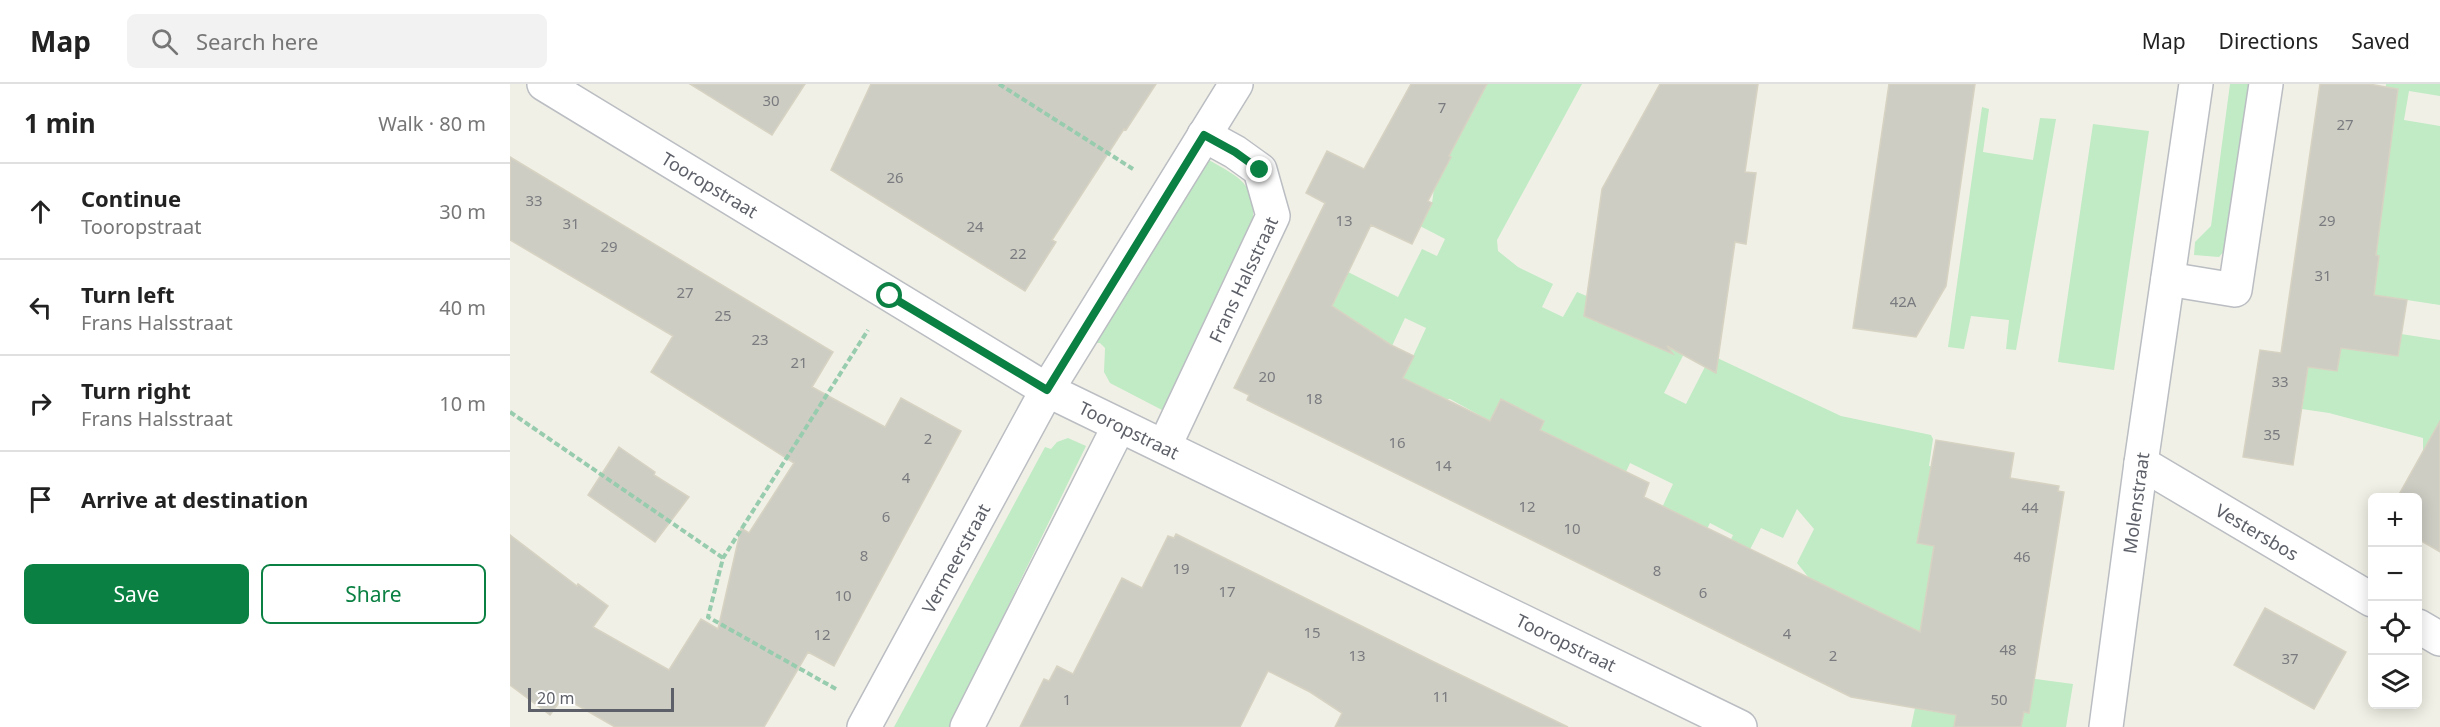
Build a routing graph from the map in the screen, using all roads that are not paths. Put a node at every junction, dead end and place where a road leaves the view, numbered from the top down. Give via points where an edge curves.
1 (544, 84) edge
2 (1236, 84) edge
3 (2196, 84) edge
4 (2266, 84) edge
5 (1204, 135) junction
6 (2168, 279) junction
7 (1047, 390) junction
8 (1119, 426) junction
9 (1165, 445) junction
10 (2141, 463) junction
11 (2368, 597) edge
12 (2422, 628) edge
13 (2440, 639) edge
14 (869, 718) edge
15 (967, 727) edge
16 (1740, 727) edge
17 (2106, 727) edge

1 - 7 street, Tooropstraat
2 - 5 street
3 - 6 street, Molenstraat
4 - 6 street via 2235,290
5 - 7 street
5 - 9 street, Frans Halsstraat via 1260,170 1273,216
6 - 10 street, Molenstraat
7 - 8 street, Tooropstraat
7 - 14 street, Vermeerstraat
8 - 9 street, Tooropstraat
8 - 15 street
9 - 16 street, Tooropstraat
10 - 11 street, Vestersbos
10 - 17 street, Molenstraat
12 - 13 street

